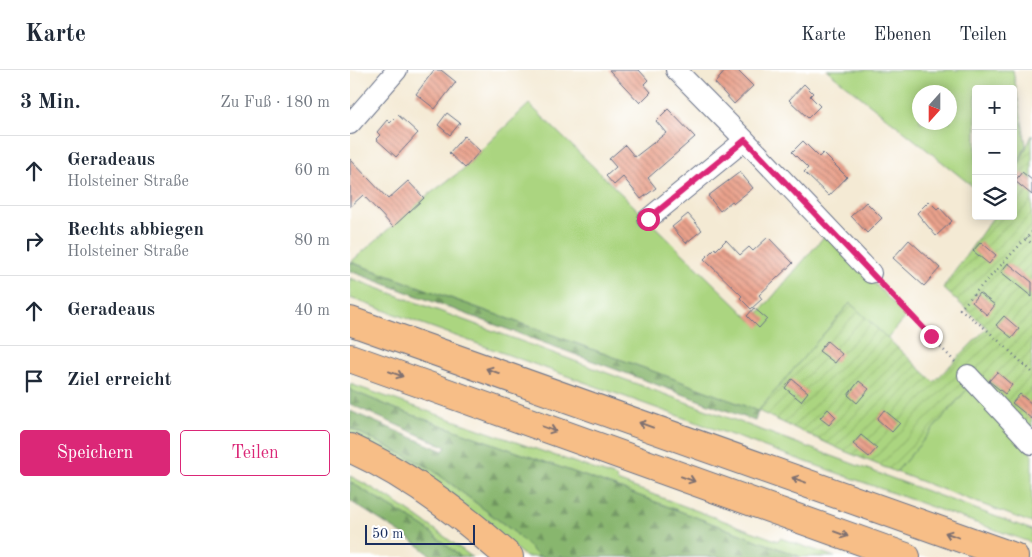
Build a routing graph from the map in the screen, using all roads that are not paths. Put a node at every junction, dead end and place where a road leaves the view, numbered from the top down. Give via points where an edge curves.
1 (397, 70) edge
2 (676, 70) edge
3 (350, 124) edge
4 (745, 140) junction
5 (648, 219) dead end
6 (871, 273) road end
7 (350, 321) edge
8 (350, 358) edge
9 (968, 375) road end
10 (1032, 444) edge
11 (350, 448) edge
12 (350, 465) edge
13 (486, 557) edge
14 (509, 557) edge
15 (906, 557) edge
16 (1014, 557) edge

1 - 3 street
2 - 4 street
4 - 5 street
4 - 6 street
16 -> 7 highway
8 -> 15 highway
9 - 10 street
11 - 14 highway via 395,471 438,500
12 - 13 highway via 406,498

